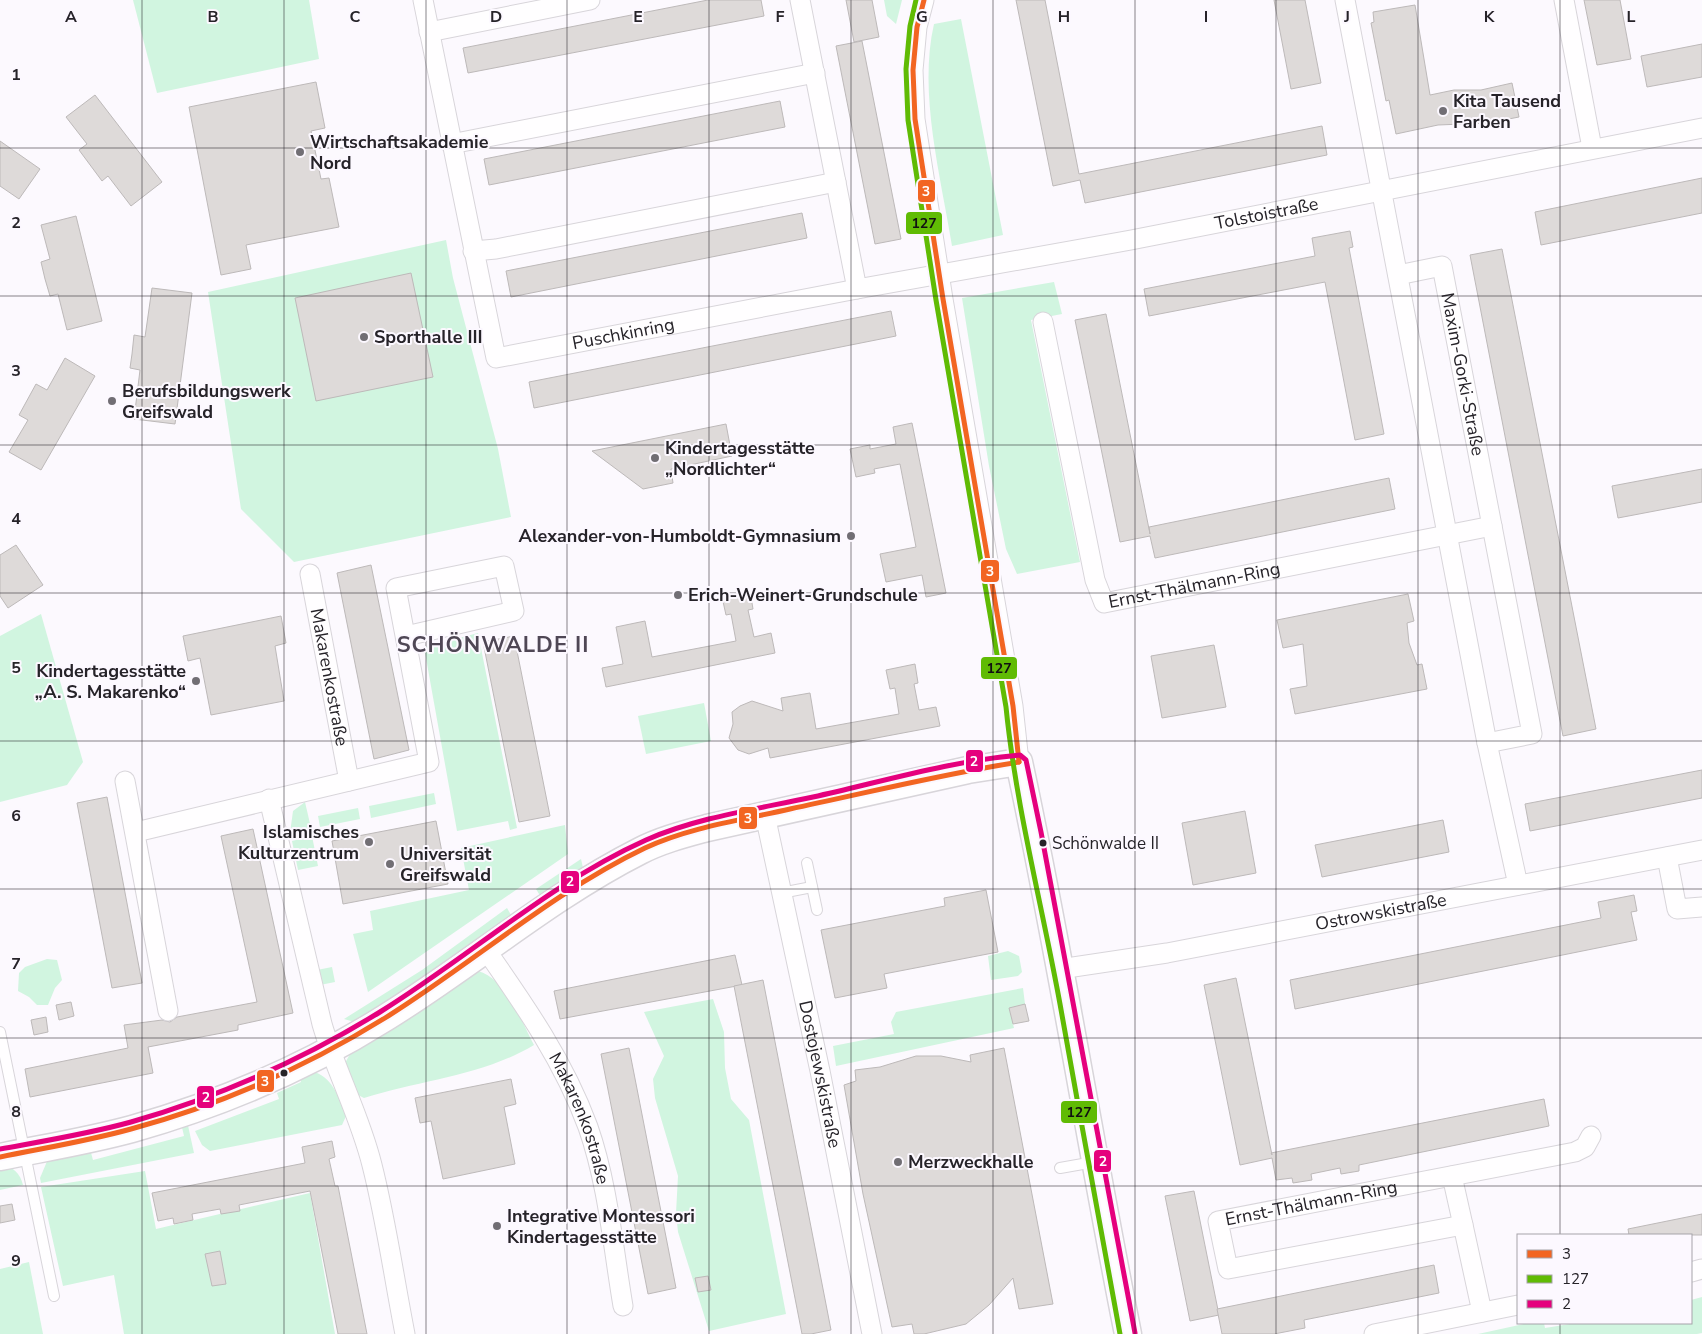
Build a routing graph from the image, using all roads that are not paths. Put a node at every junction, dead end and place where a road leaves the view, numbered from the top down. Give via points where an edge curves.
1 (423, 0) edge
2 (590, 0) edge
3 (800, 0) edge
4 (924, 0) edge
5 (1345, 0) edge
6 (1564, 0) edge
7 (429, 32) junction
8 (815, 73) junction
9 (1702, 128) edge
10 (451, 144) junction
11 (1592, 148) junction
12 (836, 182) junction
13 (1381, 190) junction
14 (473, 251) junction
15 (939, 274) junction
16 (1398, 274) junction
17 (857, 288) junction
18 (1043, 322) dead end
19 (1492, 526) junction
20 (1448, 534) junction
21 (310, 574) dead end
22 (406, 636) junction
23 (1487, 743) junction
24 (1019, 762) junction
25 (126, 781) dead end
26 (349, 781) junction
27 (269, 799) junction
28 (765, 815) junction
29 (136, 832) junction
30 (1702, 850) edge
31 (1667, 857) junction
32 (808, 863) dead end
33 (1518, 885) junction
34 (812, 887) junction
35 (781, 893) junction
36 (1702, 907) edge
37 (817, 910) dead end
38 (486, 950) junction
39 (1060, 969) junction
40 (168, 1011) dead end
41 (0, 1032) edge
42 (330, 1050) junction
43 (1591, 1136) dead end
44 (12, 1155) edge
45 (1094, 1162) junction
46 (1060, 1168) dead end
47 (1452, 1176) junction
48 (1463, 1225) junction
49 (54, 1296) dead end
50 (1517, 1305) edge
51 (623, 1306) dead end
52 (1482, 1312) junction
53 (405, 1334) edge
54 (872, 1334) edge
55 (1128, 1334) edge
56 (1374, 1334) edge

1 - 7 street, Puschkinring
2 - 7 street
3 - 8 street
4 - 15 street via 917,26 913,70 915,119
5 - 13 street
6 - 11 street
7 - 10 street, Puschkinring
8 - 10 street
8 - 12 street
9 - 11 street, Tolstoistraße
10 - 14 street, Puschkinring
11 - 13 street, Tolstoistraße
12 - 14 street
12 - 17 street
13 - 15 street, Tolstoistraße
13 - 16 street
14 - 17 street, Puschkinring via 496,358
15 - 17 street, Puschkinring
15 - 24 street via 1013,706
16 - 19 street, Maxim-Gorki-Straße via 1442,266
16 - 20 street
18 - 20 street, Ernst-Thälmann-Ring via 1095,580 1104,603
19 - 20 street
19 - 23 street, Maxim-Gorki-Straße via 1532,734
20 - 23 street
21 - 26 street, Makarenkostraße
22 - 22 street via 514,611 504,566 396,588
22 - 26 street via 429,762
23 - 33 street
24 - 28 street via 968,770
24 - 39 street
25 - 29 street
26 - 27 street
27 - 29 street
27 - 42 street
28 - 35 street, Dostojewskistraße
28 - 38 street via 707,828 641,850
29 - 40 street
30 - 31 street, Ostrowskistraße
31 - 33 street, Ostrowskistraße
31 - 36 street via 1677,909
32 - 34 lane
33 - 39 street, Ostrowskistraße via 1167,953
34 - 35 lane
34 - 37 lane
35 - 54 street, Dostojewskistraße
38 - 42 street via 384,1019
38 - 51 street, Makarenkostraße via 560,1063 588,1128 600,1171
39 - 45 street
41 - 44 lane
42 - 44 street via 214,1102 132,1129
42 - 53 street via 354,1106 372,1165
43 - 47 street, Ernst-Thälmann-Ring via 1585,1147 1575,1152
44 - 49 lane
45 - 46 lane
45 - 55 street
47 - 48 street
47 - 48 street, Ernst-Thälmann-Ring via 1218,1221 1228,1269
48 - 52 street
50 - 52 street
52 - 56 street

